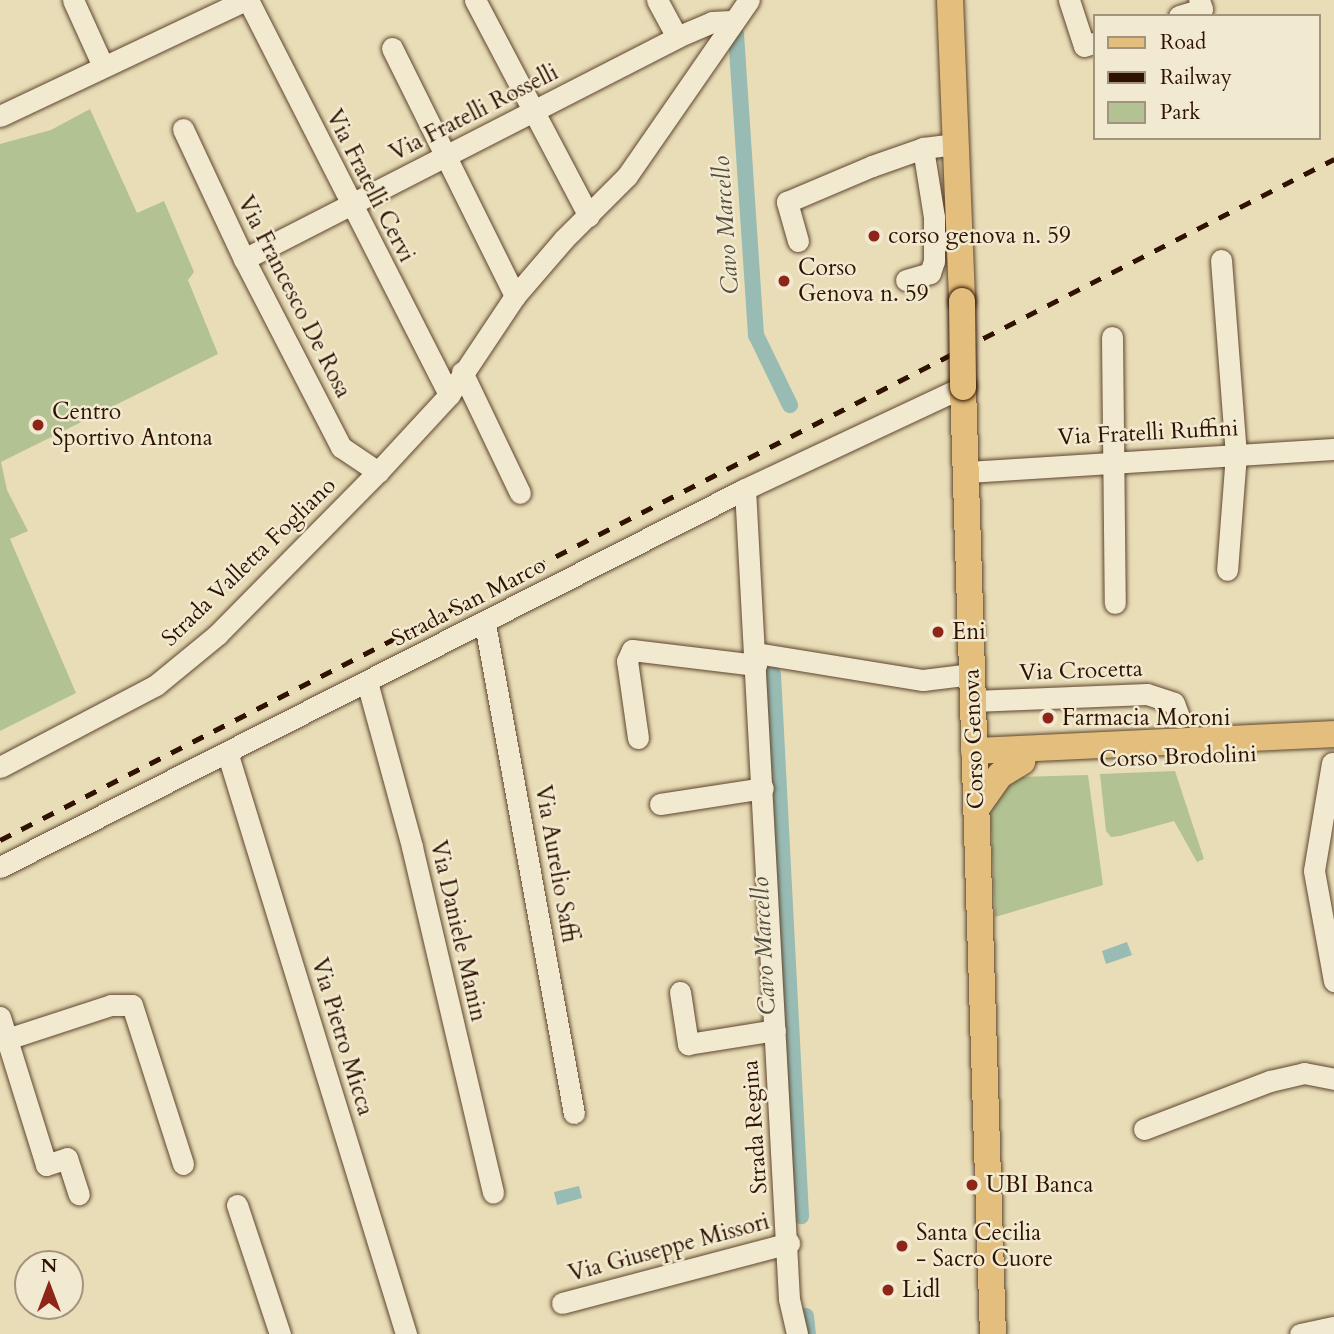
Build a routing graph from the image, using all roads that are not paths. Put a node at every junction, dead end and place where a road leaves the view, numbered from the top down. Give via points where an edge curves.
1 (73, 0) edge
2 (246, 0) edge
3 (475, 0) edge
4 (657, 0) edge
5 (749, 0) edge
6 (950, 0) edge
7 (1069, 0) edge
8 (1199, 0) edge
9 (1186, 14) edge
10 (730, 21) junction
11 (677, 37) junction
12 (1092, 44) edge
13 (392, 48) dead end
14 (103, 66) junction
15 (536, 111) junction
16 (0, 116) edge
17 (183, 129) dead end
18 (954, 144) junction
19 (923, 149) junction
20 (445, 157) junction
21 (350, 208) junction
22 (589, 216) junction
23 (798, 241) dead end
24 (244, 259) junction
25 (1221, 260) dead end
26 (906, 280) dead end
27 (515, 296) junction
28 (1112, 337) dead end
29 (462, 372) junction
30 (964, 387) junction
31 (449, 395) junction
32 (1334, 449) edge
33 (1236, 454) junction
34 (1114, 460) junction
35 (378, 472) junction
36 (966, 472) junction
37 (745, 489) junction
38 (520, 493) dead end
39 (1227, 570) dead end
40 (1115, 603) dead end
41 (485, 624) junction
42 (756, 659) junction
43 (972, 674) junction
44 (367, 682) junction
45 (973, 707) junction
46 (1179, 717) dead end
47 (1334, 734) edge
48 (638, 738) dead end
49 (1022, 754) junction
50 (228, 755) junction
51 (975, 756) junction
52 (1333, 757) edge
53 (0, 767) edge
54 (763, 788) junction
55 (660, 804) dead end
56 (976, 808) junction
57 (0, 867) edge
58 (1334, 981) edge
59 (680, 992) dead end
60 (0, 1017) edge
61 (775, 1030) junction
62 (7, 1039) junction
63 (1334, 1079) edge
64 (574, 1113) dead end
65 (1144, 1129) dead end
66 (183, 1164) dead end
67 (492, 1193) dead end
68 (79, 1194) dead end
69 (237, 1205) dead end
70 (789, 1243) junction
71 (562, 1303) dead end
72 (1334, 1327) edge
73 (279, 1334) edge
74 (406, 1334) edge
75 (797, 1334) edge
76 (993, 1334) edge
77 (1300, 1334) edge

1 - 14 street
2 - 14 street
2 - 21 street, Via Fratelli Cervi
3 - 15 street
4 - 11 street
5 - 10 street, Strada Valletta Fogliano
6 - 18 main road, Corso Genova
7 - 12 street via 1084,46
8 - 9 street via 1202,9
10 - 11 street, Via Fratelli Rosselli via 712,22
10 - 22 street, Strada Valletta Fogliano via 627,176
11 - 15 street, Via Fratelli Rosselli
13 - 20 street
14 - 16 street
15 - 20 street, Via Fratelli Rosselli
15 - 22 street
17 - 24 street, Via Francesco De Rosa
18 - 19 street
18 - 30 main road, Corso Genova, bridge
19 - 23 street via 787,202
19 - 26 street via 934,217 934,261 930,273
20 - 21 street, Via Fratelli Rosselli
20 - 27 street
21 - 24 street, Via Fratelli Rosselli
21 - 31 street, Via Fratelli Cervi
22 - 27 street, Strada Valletta Fogliano
24 - 35 street, Via Francesco De Rosa via 341,447
25 - 33 street
27 - 29 street, Strada Valletta Fogliano
28 - 34 street
29 - 31 street, Strada Valletta Fogliano
29 - 38 street
30 - 36 main road, Corso Genova
30 - 37 street, Strada San Marco
31 - 35 street, Strada Valletta Fogliano
32 - 33 street, Via Fratelli Ruffini
33 - 34 street, Via Fratelli Ruffini
33 - 39 street
34 - 36 street, Via Fratelli Ruffini
34 - 40 street
35 - 53 street, Strada Valletta Fogliano via 218,634 156,685
36 - 43 main road, Corso Genova
37 - 41 street, Strada San Marco
37 - 42 street, Strada Regina
41 - 44 street, Strada San Marco
41 - 64 street, Via Aurelio Saffi
42 - 43 street via 923,680
42 - 48 street via 632,650 627,661
42 - 54 street, Strada Regina
43 - 45 main road, Corso Genova
44 - 50 street, Strada San Marco
44 - 67 street, Via Daniele Manin via 412,847
45 - 46 street, Via Crocetta via 1147,694 1174,703
45 - 49 main road, Corso Brodolini via 997,736
45 - 51 main road, Corso Genova
47 - 49 main road, Corso Brodolini
49 - 51 main road, Corso Brodolini
49 - 52 main road, Corso Brodolini
49 - 56 main road
50 - 57 street, Strada San Marco
50 - 74 street, Via Pietro Micca
51 - 56 main road, Corso Genova
52 - 58 street via 1314,871
54 - 55 street
54 - 61 street, Strada Regina
56 - 76 main road, Corso Genova
59 - 61 street via 688,1044
60 - 62 street
61 - 70 street, Strada Regina
62 - 66 street via 111,1005 132,1004
62 - 68 street via 46,1165 67,1158
63 - 65 street via 1304,1073 1269,1081
69 - 73 street
70 - 71 street, Via Giuseppe Missori
70 - 75 street, Strada Regina via 789,1298
72 - 77 street

